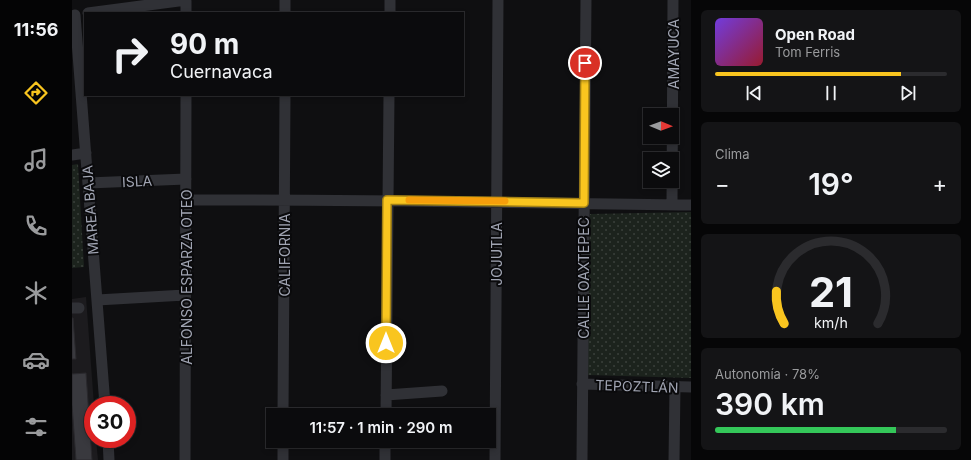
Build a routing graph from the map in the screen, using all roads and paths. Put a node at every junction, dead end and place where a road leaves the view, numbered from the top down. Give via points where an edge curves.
1 (186, 0) edge
2 (285, 0) edge
3 (390, 0) edge
4 (498, 0) edge
5 (586, 0) edge
6 (673, 0) edge
7 (95, 12) edge
8 (186, 12) edge
9 (285, 12) edge
10 (390, 12) edge
11 (80, 14) edge
12 (186, 96) edge
13 (285, 96) edge
14 (389, 96) edge
15 (86, 153) junction
16 (72, 155) edge
17 (186, 179) junction
18 (88, 183) junction
19 (284, 199) junction
20 (186, 200) junction
21 (387, 200) junction
22 (497, 201) junction
23 (584, 203) junction
24 (672, 205) junction
25 (691, 205) edge
26 (185, 295) junction
27 (97, 300) junction
28 (582, 384) junction
29 (675, 387) junction
30 (691, 387) edge
31 (442, 391) dead end
32 (386, 395) junction
33 (104, 396) edge
34 (283, 408) edge
35 (386, 408) edge
36 (108, 448) edge
37 (283, 448) edge
38 (385, 448) edge
39 (109, 460) edge
40 (185, 460) edge
41 (283, 460) edge
42 (385, 460) edge
43 (495, 460) edge
44 (582, 460) edge
45 (674, 460) edge

1 - 7 street
1 - 8 street
2 - 9 street
3 - 10 street
4 - 22 street, JOJUTLA
5 - 23 street, CALLE OAXTEPEC
6 - 24 street, AMAYUCA
11 - 15 street, MAREA BAJA
12 - 17 street, ALFONSO ESPARZA OTEO
13 - 19 street, CALIFORNIA
14 - 21 street
15 - 16 street
15 - 18 street, MAREA BAJA
17 - 18 street, ISLA
17 - 20 street, ALFONSO ESPARZA OTEO
18 - 27 street, MAREA BAJA
19 - 20 street
19 - 21 street
19 - 34 street, CALIFORNIA
20 - 26 street, ALFONSO ESPARZA OTEO
21 - 22 street
21 - 32 street
22 - 23 street
22 - 43 street, JOJUTLA
23 - 24 street
23 - 28 street, CALLE OAXTEPEC
24 - 25 street
26 - 27 street
26 - 40 street, ALFONSO ESPARZA OTEO
27 - 33 street, MAREA BAJA
28 - 29 street, TEPOZTLÁN
28 - 44 street, CALLE OAXTEPEC
29 - 30 street, TEPOZTLÁN
29 - 45 street
31 - 32 street
32 - 35 street
36 - 39 street
37 - 41 street
38 - 42 street

